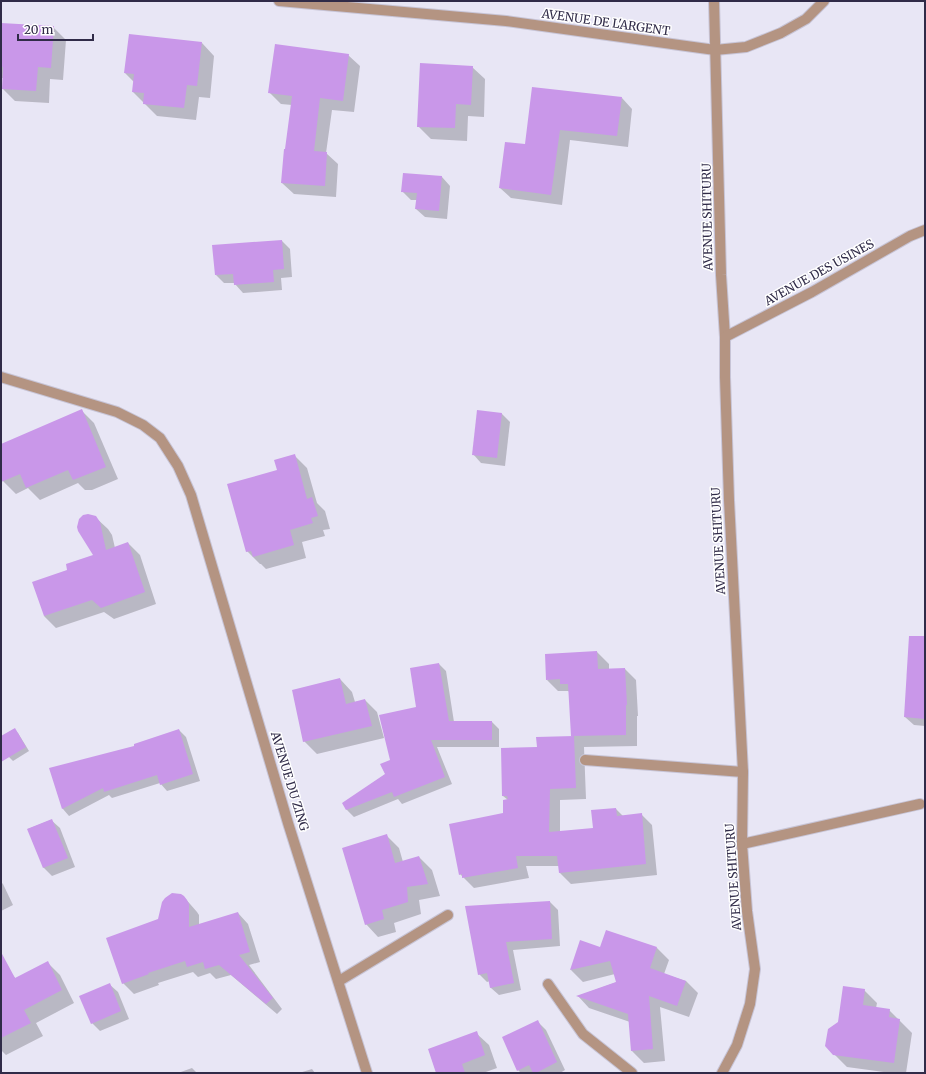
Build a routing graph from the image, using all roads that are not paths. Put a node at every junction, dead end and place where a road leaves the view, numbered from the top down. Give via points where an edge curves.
1 (278, 1) edge
2 (714, 1) edge
3 (824, 1) edge
4 (715, 50) junction
5 (925, 230) edge
6 (725, 337) junction
7 (1, 377) edge
8 (585, 760) dead end
9 (743, 772) junction
10 (920, 804) dead end
11 (742, 844) junction
12 (448, 915) dead end
13 (339, 981) junction
14 (548, 984) dead end
15 (367, 1073) edge
16 (632, 1073) edge
17 (722, 1073) edge

1 - 4 street, AVENUE DE L'ARGENT via 506,21
2 - 4 street, AVENUE SHITURU
3 - 4 street, AVENUE DE L'ARGENT via 806,19 782,33 746,47
4 - 6 street, AVENUE SHITURU
5 - 6 street, AVENUE DES USINES
6 - 9 street, AVENUE SHITURU via 730,507
7 - 13 street, AVENUE DU ZING via 117,412 143,425 160,438 178,466 191,495 288,823
8 - 9 street
9 - 11 street, AVENUE SHITURU
10 - 11 street
11 - 17 street, AVENUE SHITURU via 755,969 750,1004 737,1045
12 - 13 street
13 - 15 street, AVENUE DU ZING
14 - 16 street via 583,1034

